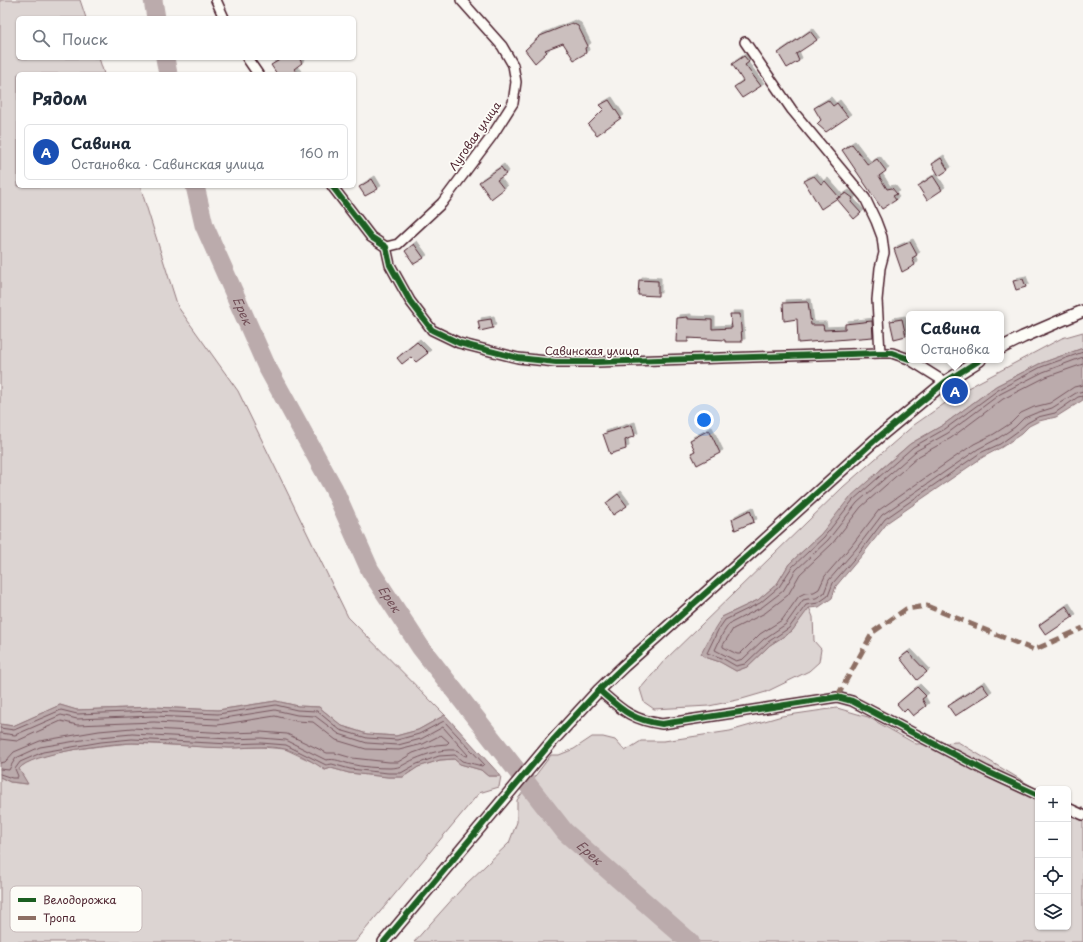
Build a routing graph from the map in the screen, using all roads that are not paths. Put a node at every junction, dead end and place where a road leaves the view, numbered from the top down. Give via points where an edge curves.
1 (216, 0) edge
2 (461, 0) edge
3 (223, 16) edge
4 (745, 42) dead end
5 (248, 60) edge
6 (257, 72) edge
7 (334, 188) edge
8 (386, 248) junction
9 (1083, 311) edge
10 (1004, 347) edge
11 (880, 353) junction
12 (906, 359) edge
13 (914, 363) edge
14 (975, 363) edge
15 (945, 382) junction
16 (599, 690) junction
17 (1035, 794) edge
18 (1071, 809) edge
19 (1083, 815) edge
20 (384, 942) edge

1 - 3 street
2 - 8 street, Луговая улица via 502,46 513,65 516,82 513,103 442,203 398,244
4 - 11 street via 792,110 865,198 876,221 884,253 877,300
5 - 6 street
7 - 8 street via 371,237
8 - 11 street, Савинская улица via 390,265 410,301 432,330 459,343 518,358 556,362 596,362
9 - 10 street
11 - 12 street, Савинская улица via 892,353
13 - 15 street, Савинская улица
14 - 15 street
15 - 16 street via 874,441
16 - 17 street via 626,713 662,724 837,697 852,700 986,771
16 - 20 street via 554,739
18 - 19 street

